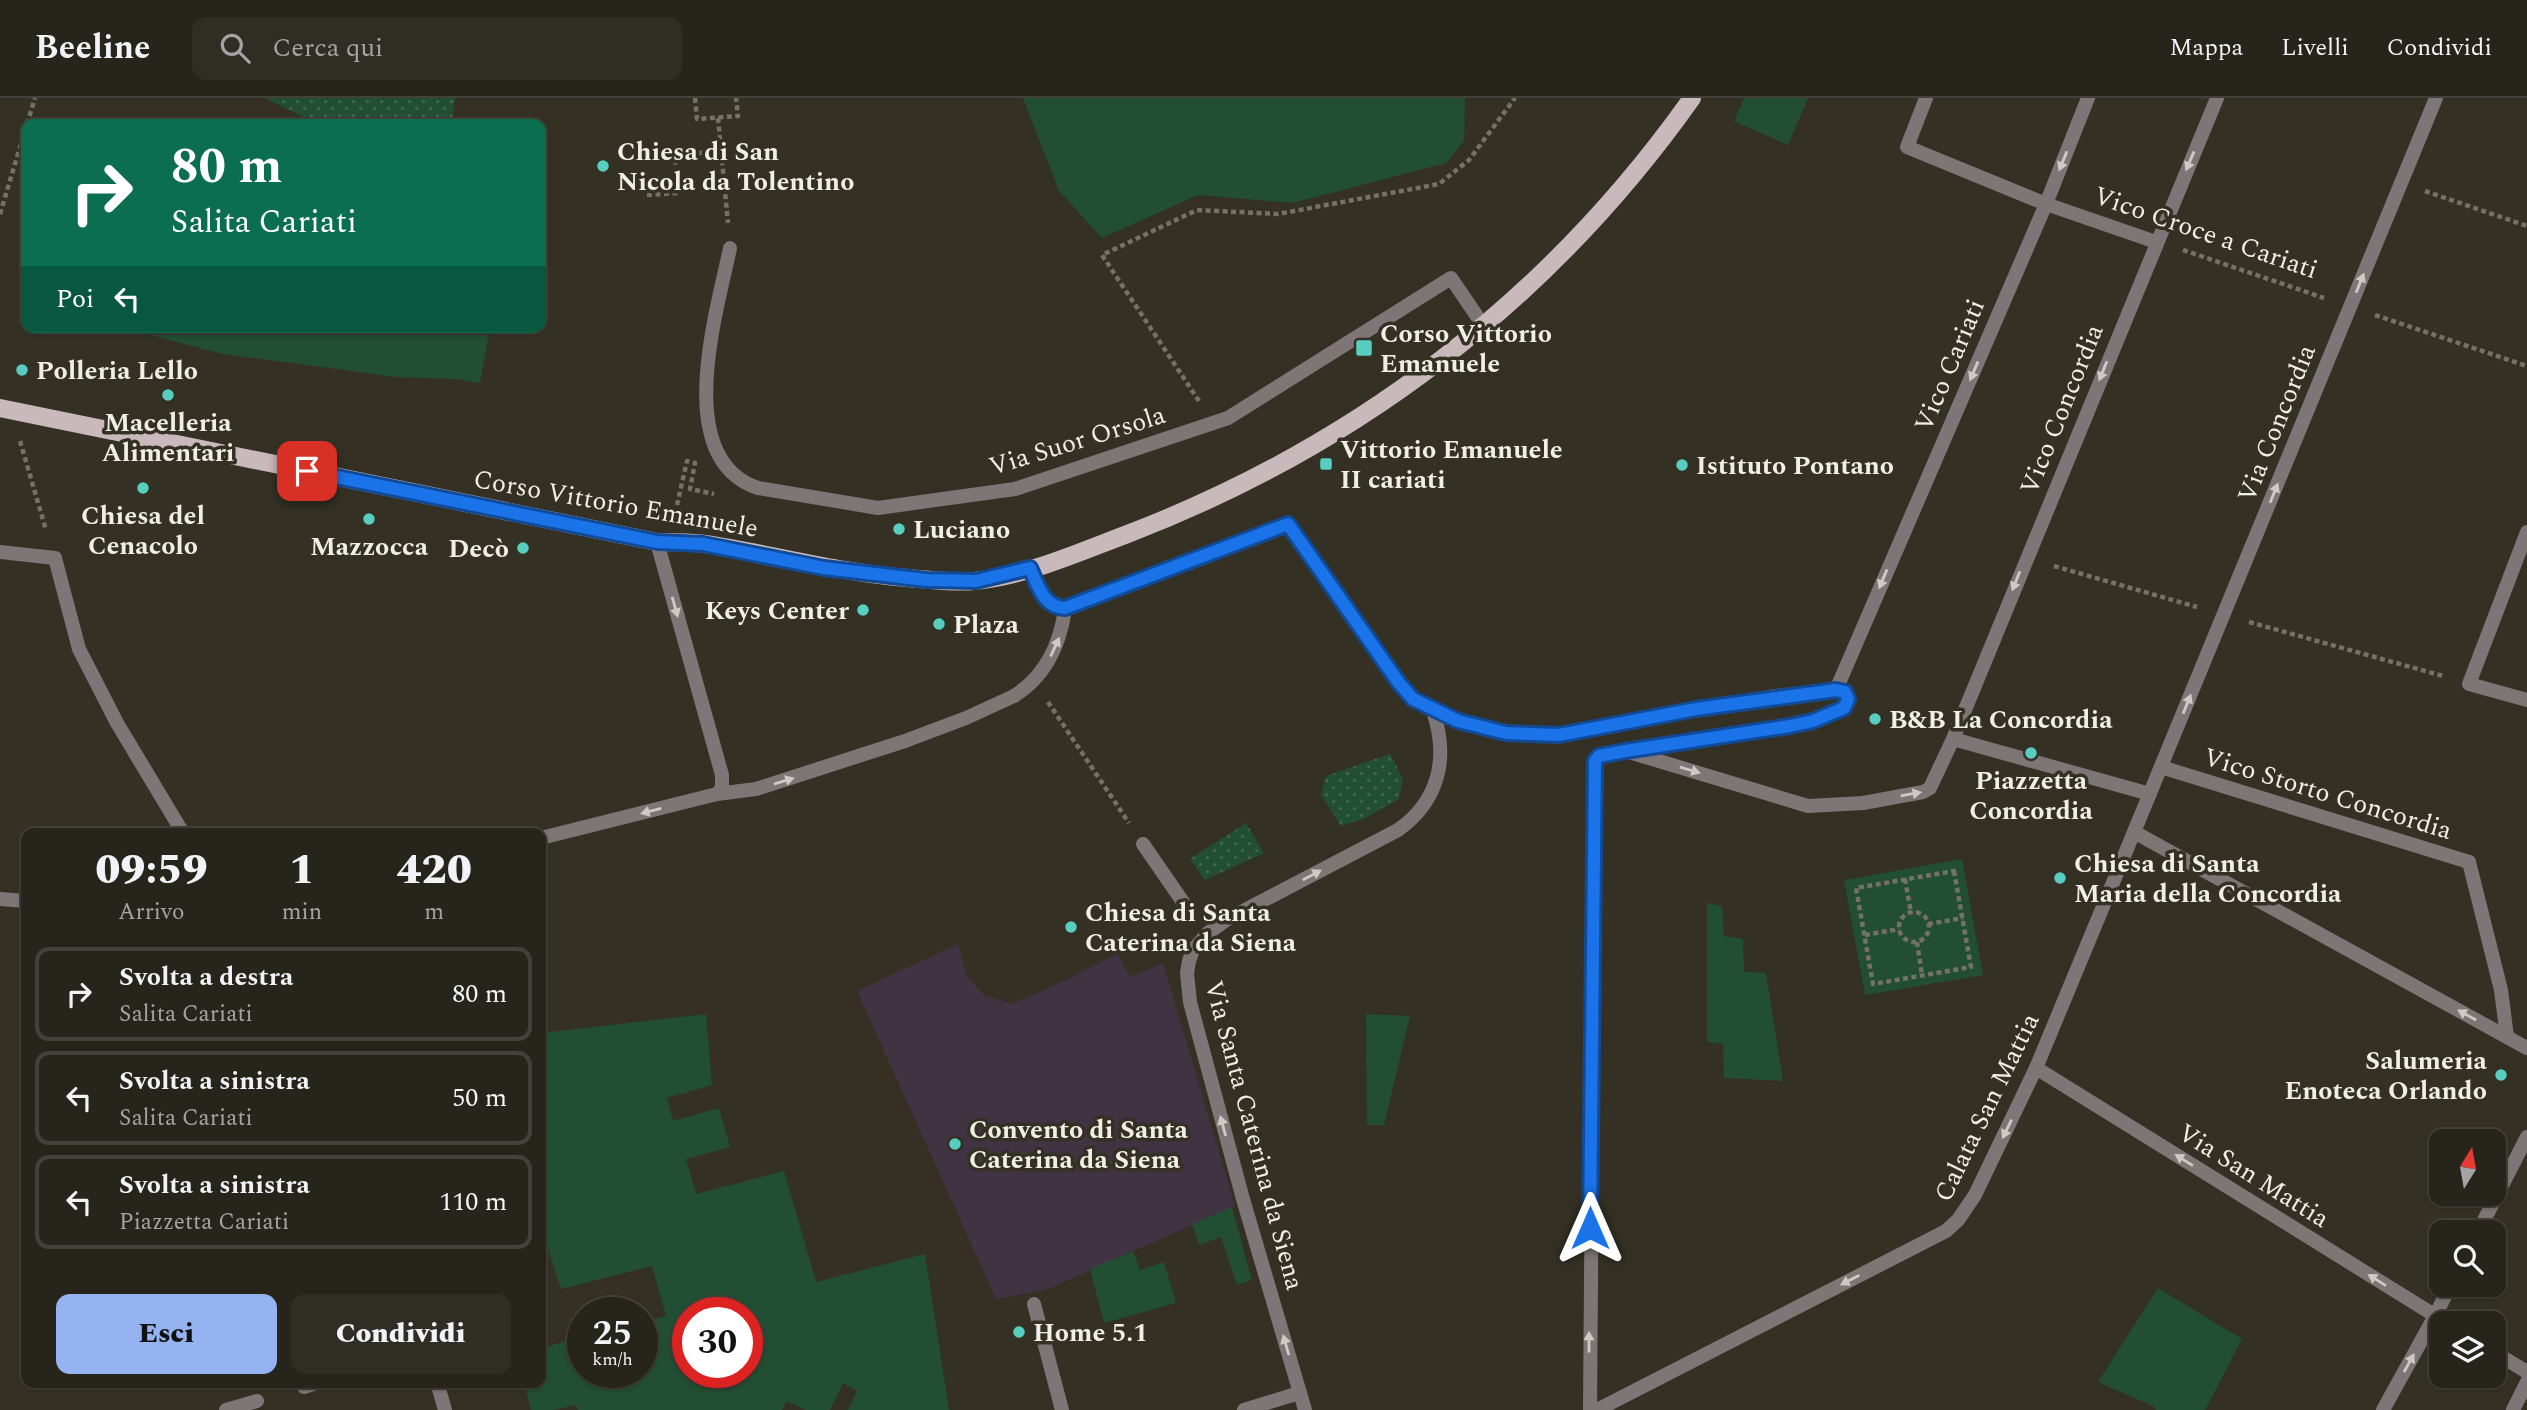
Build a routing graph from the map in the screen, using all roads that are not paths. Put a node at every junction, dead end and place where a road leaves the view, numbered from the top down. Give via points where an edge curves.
1 (1692, 98) edge
2 (1926, 98) edge
3 (2088, 98) edge
4 (2217, 98) edge
5 (2436, 98) edge
6 (2046, 204) junction
7 (2156, 242) junction
8 (730, 248) road end
9 (1483, 325) junction
10 (0, 408) edge
11 (2527, 532) edge
12 (657, 542) junction
13 (0, 552) edge
14 (1030, 568) junction
15 (1065, 608) junction
16 (1836, 690) junction
17 (2527, 700) edge
18 (1433, 711) junction
19 (1953, 739) junction
20 (1625, 751) junction
21 (2161, 767) junction
22 (718, 794) junction
23 (2150, 794) junction
24 (180, 828) edge
25 (2134, 832) junction
26 (546, 837) edge
27 (1143, 844) road end
28 (0, 899) edge
29 (21, 901) edge
30 (1183, 902) dead end
31 (2507, 1037) junction
32 (2527, 1048) edge
33 (2036, 1068) junction
34 (2527, 1137) edge
35 (2484, 1220) edge
36 (1034, 1304) dead end
37 (2429, 1312) edge
38 (2429, 1338) edge
39 (2506, 1359) edge
40 (2527, 1372) edge
41 (2527, 1382) edge
42 (439, 1388) edge
43 (1299, 1393) junction
44 (257, 1401) dead end
45 (226, 1410) edge
46 (445, 1410) edge
47 (1062, 1410) edge
48 (1244, 1410) edge
49 (1305, 1410) edge
50 (1590, 1410) edge
51 (1597, 1410) edge
52 (2383, 1410) edge
53 (2513, 1410) edge

1 - 9 main road, Corso Vittorio Emanuele via 1642,166 1587,229
2 - 6 street, Vico Croce a Cariati via 1907,147
3 -> 6 street, Vico Cariati
4 -> 7 street, Vico Concordia
21 -> 5 street, Via Concordia
6 - 7 street, Vico Croce a Cariati
6 -> 16 street, Vico Cariati
7 -> 19 street, Vico Concordia
8 - 9 street, Via Suor Orsola via 707,358 708,428 717,452 743,483 878,508 1015,489 1228,418 1451,278
9 - 14 main road, Corso Vittorio Emanuele via 1382,404 1312,446 1145,528
10 - 12 main road, Corso Vittorio Emanuele
11 - 17 street via 2469,684
12 - 14 main road, Corso Vittorio Emanuele via 703,544 824,568 926,580 976,581
12 -> 22 street via 722,775
13 - 24 street via 55,558 79,649
14 - 15 street via 1045,599
15 - 18 street via 1288,524 1399,683
22 -> 15 street via 756,789 833,766 1014,696 1035,681 1059,639
16 - 18 street via 1696,709 1559,735 1506,733
16 - 20 street via 1845,692 1847,704 1813,721
43 -> 18 street, Via Santa Caterina da Siena via 1190,1002 1189,961 1199,942 1226,920 1412,820 1431,797 1439,766
20 -> 19 street, Vico Concordia via 1808,806 1923,793 1930,788
19 - 23 street
50 -> 20 street via 1595,761
21 - 23 street, Via Concordia
21 - 31 street, Vico Storto Concordia via 2469,862 2501,990
22 -> 26 street
23 - 25 street, Calata San Mattia
31 -> 25 street
25 - 33 street, Calata San Mattia
27 - 30 street
28 - 29 street
31 - 32 street
37 -> 33 street, Via San Mattia
33 -> 51 street, Calata San Mattia via 1975,1195 1946,1231
34 - 35 street
36 - 47 street
52 -> 38 street
39 - 40 street
41 - 53 street
42 - 46 street
43 - 48 street
43 - 49 street, Via Santa Caterina da Siena
44 - 45 street

